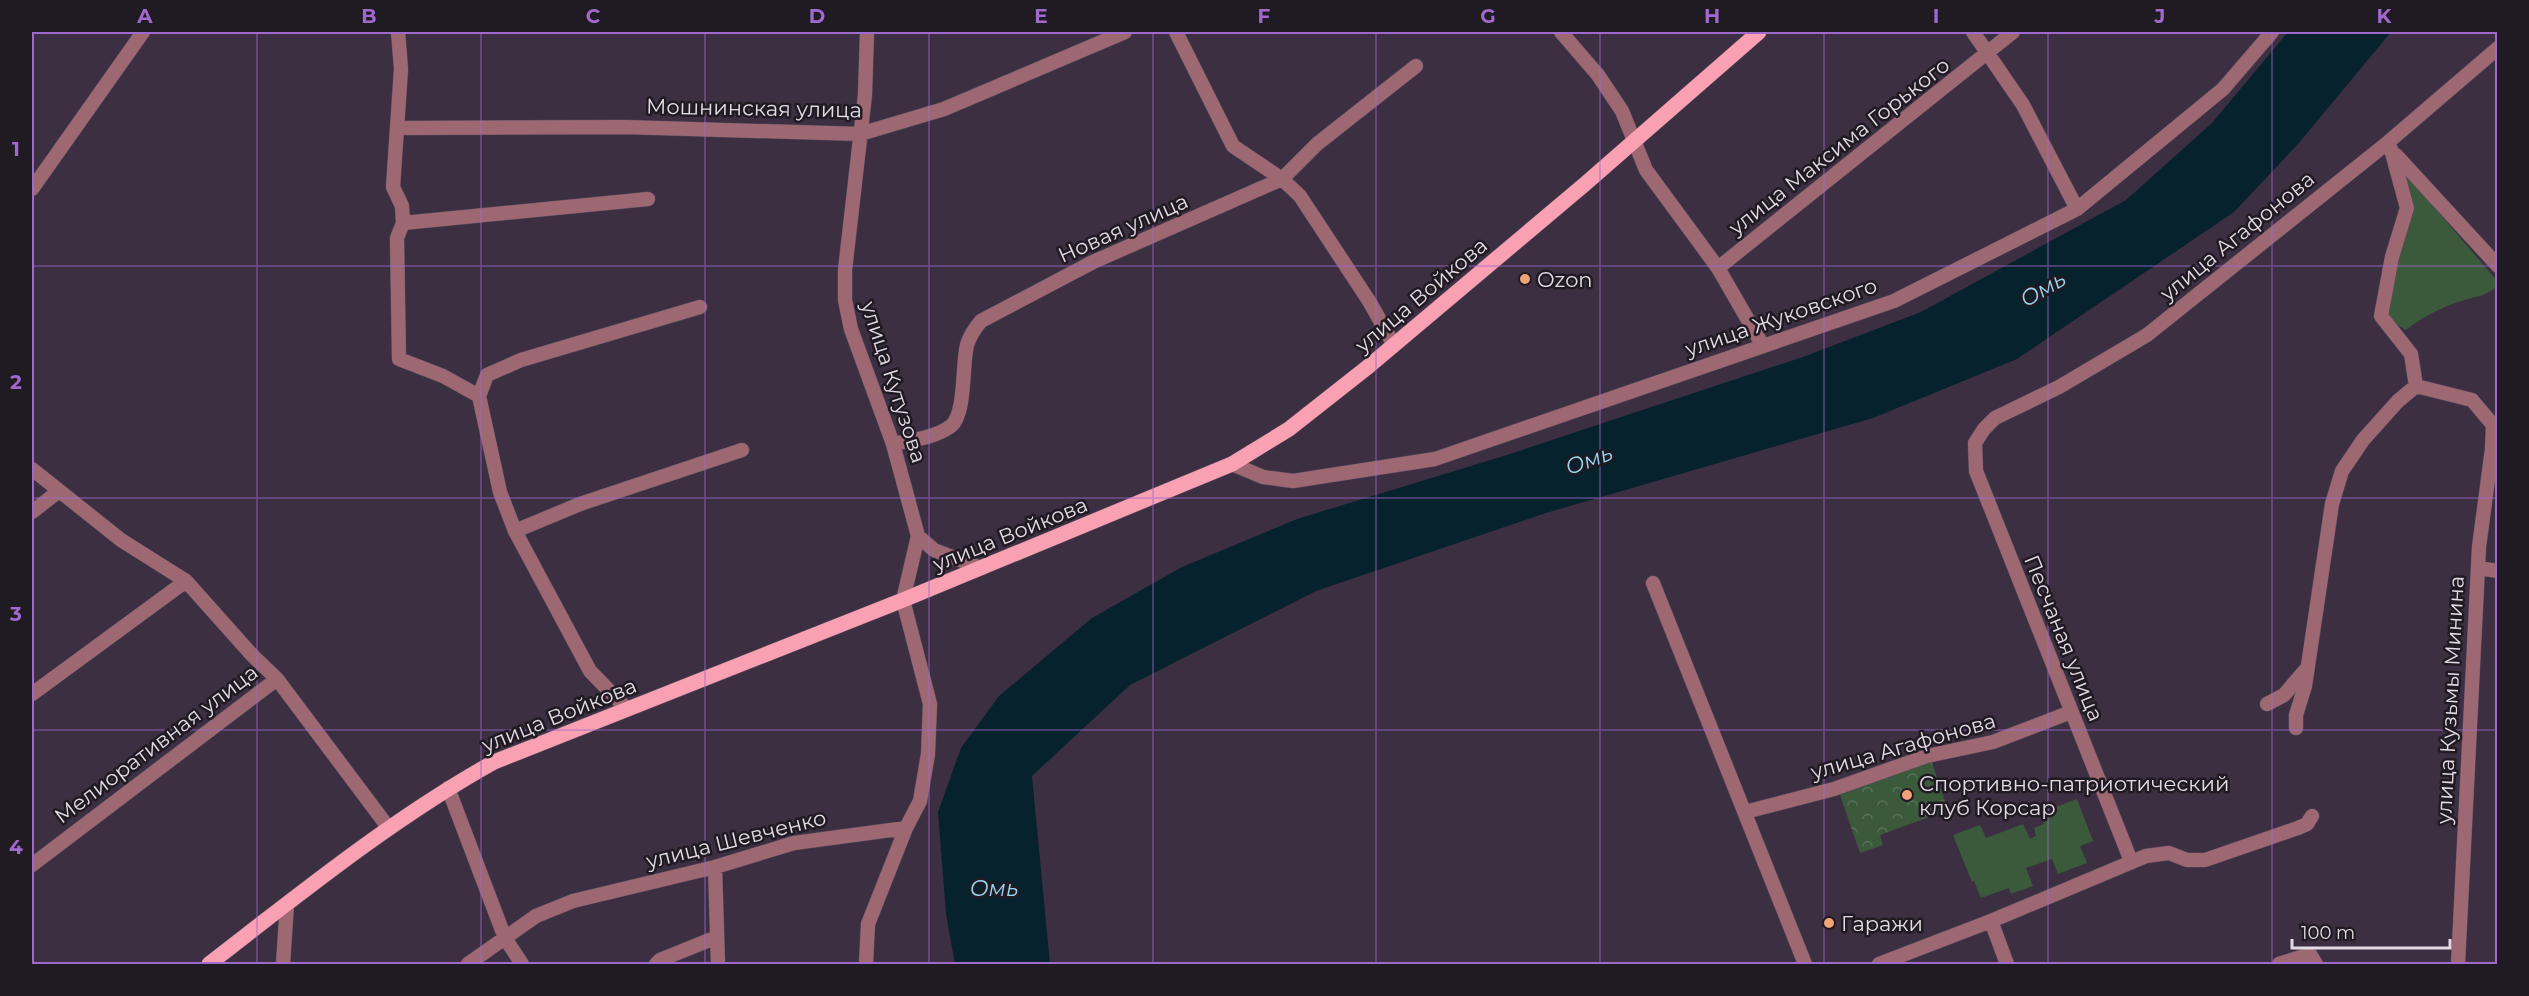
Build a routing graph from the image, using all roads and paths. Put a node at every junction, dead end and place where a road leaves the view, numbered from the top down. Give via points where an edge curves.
1 (143, 32) edge
2 (398, 32) edge
3 (867, 32) edge
4 (1125, 32) edge
5 (1176, 32) edge
6 (1561, 32) edge
7 (1759, 32) edge
8 (1973, 32) edge
9 (2013, 32) edge
10 (2272, 32) edge
11 (2498, 48) edge
12 (1989, 54) junction
13 (1416, 66) dead end
14 (399, 128) junction
15 (860, 134) junction
16 (1633, 143) junction
17 (2389, 147) junction
18 (1282, 179) junction
19 (32, 189) edge
20 (648, 199) dead end
21 (2077, 209) junction
22 (403, 223) junction
23 (2498, 267) edge
24 (1718, 268) junction
25 (700, 308) dead end
26 (1394, 345) junction
27 (1763, 346) junction
28 (2416, 386) junction
29 (479, 396) junction
30 (2472, 400) junction
31 (2498, 418) edge
32 (1984, 429) joint
33 (893, 444) junction
34 (2495, 445) edge
35 (742, 450) dead end
36 (1232, 464) junction
37 (32, 469) edge
38 (59, 491) junction
39 (32, 512) edge
40 (516, 531) junction
41 (918, 536) junction
42 (981, 568) junction
43 (2478, 568) junction
44 (2498, 571) edge
45 (186, 581) junction
46 (1653, 583) dead end
47 (903, 600) junction
48 (2307, 668) junction
49 (277, 679) junction
50 (32, 694) edge
51 (2267, 704) dead end
52 (627, 710) junction
53 (2071, 712) junction
54 (2296, 728) dead end
55 (448, 788) junction
56 (1745, 812) junction
57 (2312, 816) dead end
58 (388, 827) junction
59 (906, 828) junction
60 (2131, 861) junction
61 (32, 865) edge
62 (715, 867) junction
63 (287, 904) junction
64 (1991, 921) junction
65 (717, 937) junction
66 (505, 938) junction
67 (209, 964) edge
68 (283, 964) edge
69 (468, 964) edge
70 (522, 964) edge
71 (656, 964) edge
72 (718, 964) edge
73 (866, 964) edge
74 (1805, 964) edge
75 (1879, 964) edge
76 (2007, 964) edge
77 (2278, 964) edge
78 (2316, 964) edge
79 (2458, 964) edge

1 - 19 street
2 - 14 street
3 - 15 street, улица Кутузова
4 - 15 street, Мошнинская улица via 944,108
5 - 18 street via 1233,146
6 - 16 street via 1598,75 1622,111
7 - 16 main road, улица Войкова
8 - 12 street
9 - 12 street, улица Максима Горького
10 - 21 street, улица Жуковского via 2223,89
11 - 17 street, улица Агафонова
12 - 21 street via 2023,105
12 - 24 street, улица Максима Горького
13 - 18 street, Новая улица via 1317,144
14 - 15 street, Мошнинская улица via 624,127
14 - 22 street via 393,187 402,206
15 - 33 street, улица Кутузова via 845,300
16 - 24 street via 1646,170
16 - 26 main road, улица Войкова
17 - 23 street
17 - 28 street via 2407,208 2392,257 2381,316 2411,354
17 - 32 street, улица Агафонова via 2147,335 2059,387 1995,418
18 - 26 street via 1300,196
18 - 33 street, Новая улица via 1093,262 981,321 967,345 959,410 952,425 934,434
20 - 22 street
21 - 27 street, улица Жуковского via 1894,301
22 - 29 street via 398,238 399,359 443,376
24 - 27 street
25 - 29 street via 521,360 487,375
26 - 36 main road, улица Войкова via 1289,429
27 - 36 street, улица Жуковского via 1435,459 1293,481 1263,477
28 - 30 street
28 - 48 street via 2363,440 2342,471 2332,504
29 - 40 street via 500,492
30 - 31 street
30 - 34 street, улица Кузьмы Минина via 2493,425
32 - 53 street, Песчаная улица via 1975,443 1976,471
33 - 41 street, улица Кутузова
34 - 43 street, улица Кузьмы Минина
35 - 40 street via 580,504
36 - 42 main road, улица Войкова
37 - 38 street
38 - 39 street
38 - 45 street via 121,540
40 - 52 street via 590,671
41 - 42 street via 934,550
41 - 47 street, улица Кутузова
42 - 47 main road, улица Войкова
43 - 44 street
43 - 79 street, улица Кузьмы Минина
45 - 49 street
45 - 50 street
46 - 56 street
47 - 52 main road, улица Войкова
47 - 59 street via 930,704 928,754 920,801
48 - 51 street via 2284,695
48 - 54 street
49 - 58 street
49 - 61 street, Мелиоративная улица
52 - 55 main road, улица Войкова via 494,762
53 - 56 street, улица Агафонова via 1993,742 1927,756 1834,789
53 - 60 street, Песчаная улица
55 - 58 main road, улица Войкова
55 - 66 street
56 - 74 street
57 - 60 street via 2298,828 2205,860 2187,860 2169,853
58 - 63 main road, улица Войкова
59 - 62 street, улица Шевченко via 794,843
59 - 73 street via 868,924
60 - 64 street
62 - 65 street
62 - 66 street, улица Шевченко via 573,901 536,916
63 - 67 main road, улица Войкова
63 - 68 street
64 - 75 street
64 - 76 street
65 - 71 street
65 - 72 street
66 - 69 street, улица Шевченко
66 - 70 street
77 - 78 street via 2310,954

